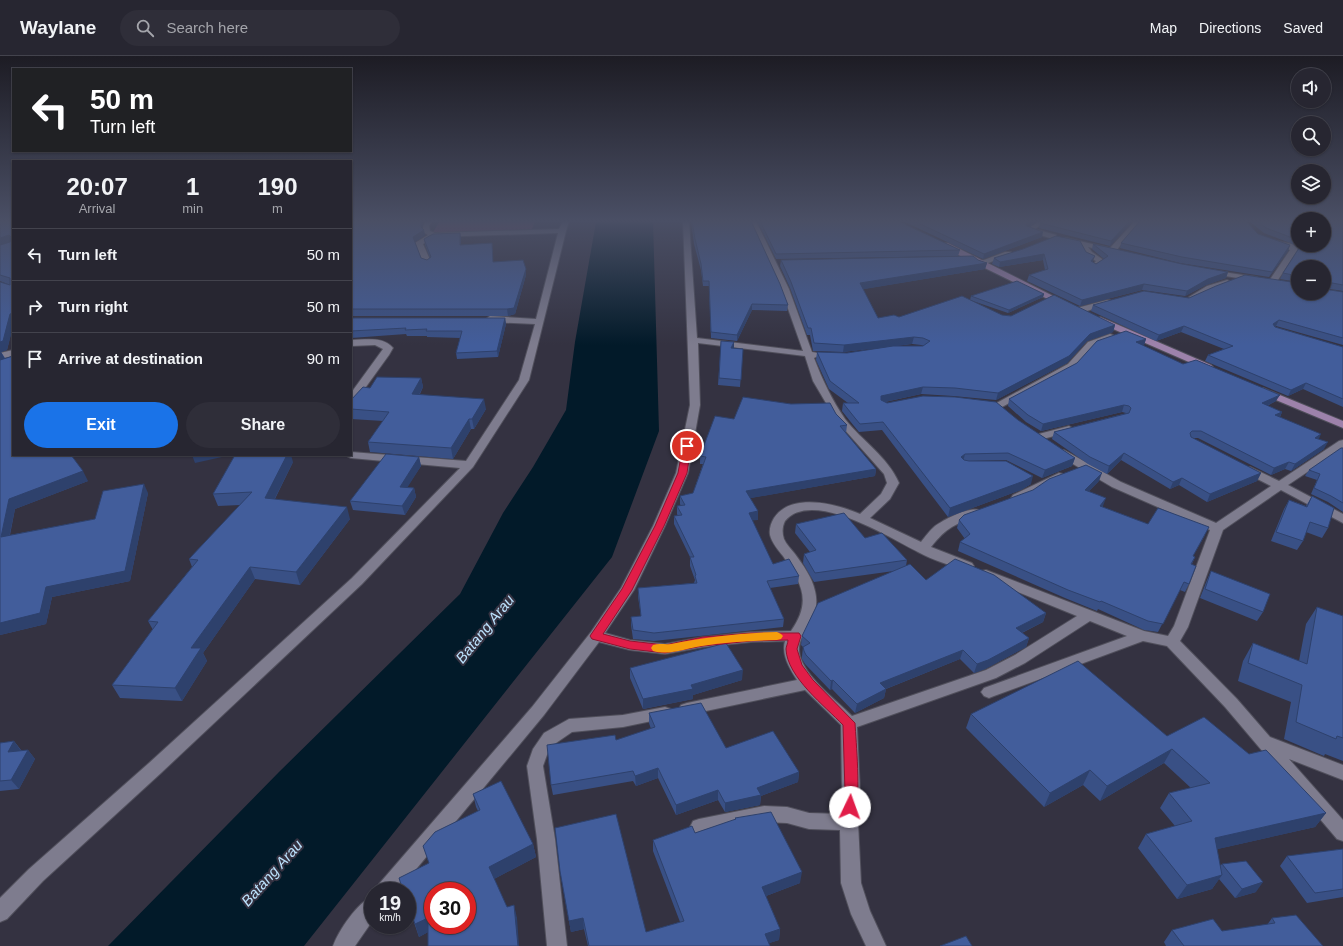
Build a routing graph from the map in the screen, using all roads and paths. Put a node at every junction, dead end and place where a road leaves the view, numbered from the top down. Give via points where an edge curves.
1 (555, 263) edge
2 (688, 263) edge
3 (777, 263) edge
4 (979, 263) edge
5 (1099, 263) edge
6 (1287, 263) edge
7 (1094, 266) edge
8 (1207, 271) edge
9 (1242, 277) junction
10 (1053, 298) junction
11 (1118, 299) edge
12 (1185, 301) edge
13 (1041, 304) edge
14 (1080, 310) junction
15 (483, 319) edge
16 (540, 322) junction
17 (1124, 332) junction
18 (693, 340) junction
19 (352, 343) edge
20 (12, 353) edge
21 (809, 355) junction
22 (0, 356) edge
23 (824, 356) edge
24 (1214, 370) edge
25 (1257, 388) edge
26 (352, 399) edge
27 (984, 403) edge
28 (998, 405) junction
29 (1010, 415) edge
30 (1343, 425) edge
31 (1077, 427) edge
32 (1343, 443) edge
33 (352, 455) edge
34 (1233, 462) edge
35 (469, 466) junction
36 (1083, 468) junction
37 (1030, 476) edge
38 (1042, 484) junction
39 (1279, 486) junction
40 (1005, 502) edge
41 (984, 509) edge
42 (863, 518) junction
43 (1343, 518) edge
44 (1217, 528) junction
45 (922, 549) junction
46 (1089, 615) junction
47 (596, 636) junction
48 (795, 636) junction
49 (1142, 636) junction
50 (1172, 642) junction
51 (809, 683) junction
52 (989, 692) dead end
53 (849, 723) junction
54 (1266, 742) junction
55 (1343, 773) edge
56 (849, 822) junction
57 (699, 826) dead end
58 (1343, 834) edge
59 (394, 882) edge
60 (3, 905) edge
61 (364, 916) edge
62 (343, 946) edge
63 (557, 946) edge
64 (876, 946) edge

1 - 16 street
2 - 18 street
3 - 21 street
4 - 10 main road
5 - 7 street
6 - 9 street via 1277,282
8 - 9 street
9 - 12 street via 1210,288
10 - 13 street
10 - 14 main road
11 - 14 street
14 - 17 main road
15 - 16 street
16 - 35 street via 524,380
17 - 24 main road
17 - 28 street via 1091,344 1071,366
18 - 21 street
18 - 47 street via 695,405 682,473 627,590
19 - 26 street via 374,342 384,344 388,348
20 - 22 street
21 - 23 street
21 - 42 street via 818,381 841,420 889,473 893,483 886,496
25 - 30 main road
27 - 28 street
28 - 29 street
31 - 36 street via 1036,435
32 - 39 street
33 - 35 street
34 - 39 street
35 - 60 street via 357,581
36 - 38 street
36 - 44 street via 1125,489
37 - 38 street
38 - 40 street
39 - 43 street
39 - 44 street
41 - 45 street via 939,529
42 - 45 street
42 - 48 street via 810,506 796,508 784,514 777,523 775,531 778,540 805,581 812,600 806,620
44 - 50 street via 1181,627
45 - 46 street
46 - 49 street
46 - 53 street via 1020,659 990,674
47 - 48 street via 630,645 665,649 751,637
47 - 59 street via 538,711
48 - 51 street via 791,649 797,667
49 - 50 street
49 - 52 street
50 - 54 street
51 - 53 street
51 - 63 street via 623,721 569,726 550,738 541,749 535,766 546,839
53 - 56 street
54 - 55 street
54 - 58 street
56 - 57 street via 809,821 764,814
56 - 64 street via 851,883 861,914
61 - 62 street

